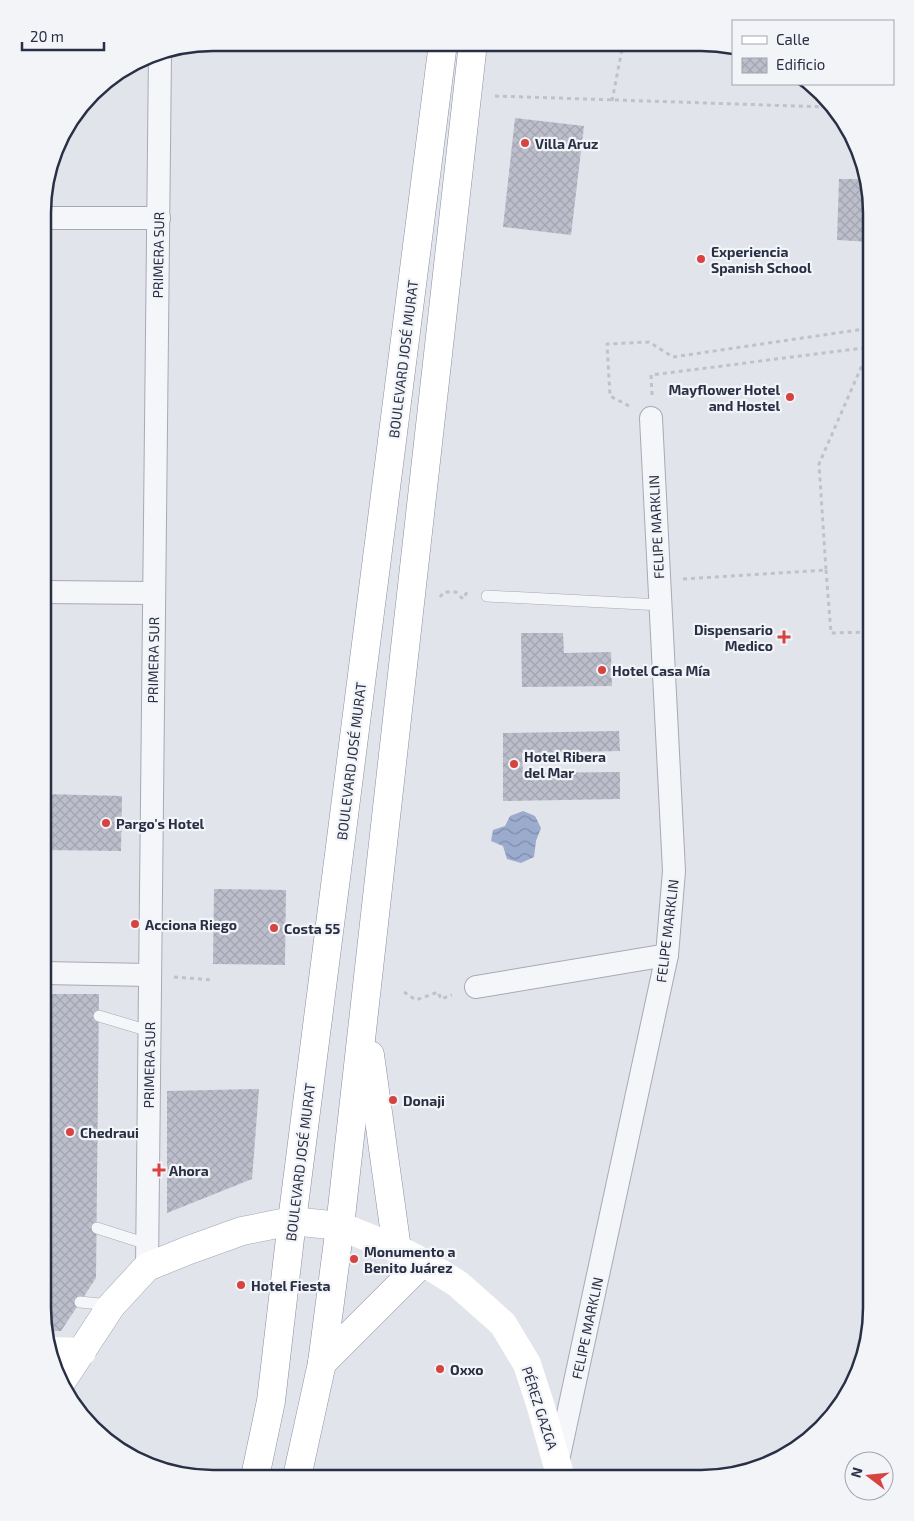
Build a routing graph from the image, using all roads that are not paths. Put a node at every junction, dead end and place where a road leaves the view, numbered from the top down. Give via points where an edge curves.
1 (442, 51) edge
2 (471, 51) edge
3 (160, 60) edge
4 (51, 218) edge
5 (158, 218) junction
6 (652, 411) road end
7 (51, 592) edge
8 (154, 593) junction
9 (487, 596) road end
10 (661, 605) junction
11 (667, 955) junction
12 (51, 973) edge
13 (150, 974) junction
14 (476, 987) road end
15 (99, 1016) dead end
16 (364, 1016) junction
17 (149, 1031) junction
18 (292, 1221) junction
19 (340, 1226) junction
20 (97, 1228) dead end
21 (397, 1249) junction
22 (147, 1256) junction
23 (423, 1262) junction
24 (80, 1302) dead end
25 (112, 1306) junction
26 (57, 1351) edge
27 (82, 1352) junction
28 (322, 1363) junction
29 (66, 1375) edge
30 (256, 1470) edge
31 (299, 1470) edge
32 (557, 1470) edge
33 (559, 1470) edge

1 - 18 main road, BOULEVARD JOSÉ MURAT
2 - 16 main road
3 - 5 street, PRIMERA SUR
4 - 5 street
5 - 8 street, PRIMERA SUR
6 - 10 street, FELIPE MARKLIN
7 - 8 street
8 - 13 street, PRIMERA SUR
9 - 10 lane
10 - 11 street, FELIPE MARKLIN via 674,871
11 - 14 street
11 - 33 street, FELIPE MARKLIN
12 - 13 street
13 - 17 street, PRIMERA SUR
15 - 17 lane
16 - 19 main road
16 - 21 main road
17 - 22 street, PRIMERA SUR
18 - 19 main road, PÉREZ GAZGA
18 - 22 main road, PÉREZ GAZGA via 242,1231 189,1250
18 - 30 main road, BOULEVARD JOSÉ MURAT via 271,1401
19 - 21 main road, PÉREZ GAZGA
19 - 28 main road
20 - 22 lane
21 - 23 main road, PÉREZ GAZGA
22 - 25 main road
23 - 28 main road
23 - 32 main road, PÉREZ GAZGA via 458,1284 503,1324 527,1364
24 - 25 lane
25 - 27 main road
26 - 27 main road
27 - 29 main road
28 - 31 main road

